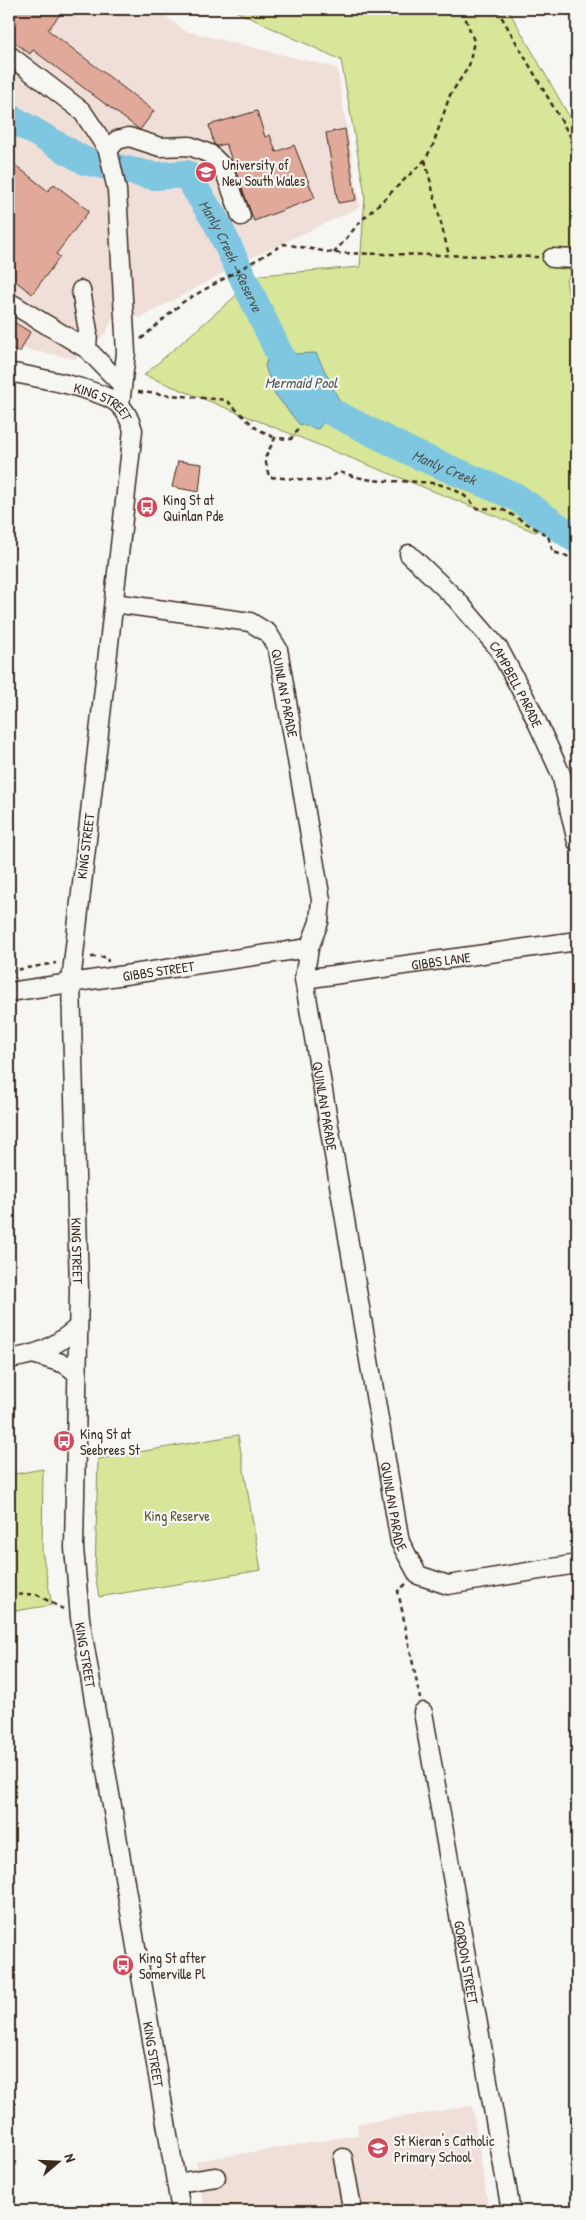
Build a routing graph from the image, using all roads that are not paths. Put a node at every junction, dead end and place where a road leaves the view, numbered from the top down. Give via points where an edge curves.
1 (9, 55) edge
2 (108, 150) junction
3 (241, 216) dead end
4 (552, 258) road end
5 (577, 259) edge
6 (81, 290) dead end
7 (9, 302) edge
8 (87, 349) junction
9 (9, 372) edge
10 (122, 385) junction
11 (120, 405) junction
12 (409, 554) dead end
13 (114, 604) junction
14 (577, 842) edge
15 (577, 941) edge
16 (309, 948) junction
17 (304, 979) junction
18 (71, 982) junction
19 (9, 992) edge
20 (78, 1327) junction
21 (36, 1355) junction
22 (9, 1359) edge
23 (77, 1373) junction
24 (577, 1564) edge
25 (423, 1712) road end
26 (342, 2158) dead end
27 (216, 2177) dead end
28 (177, 2183) junction
29 (351, 2202) dead end
30 (181, 2211) edge
31 (511, 2211) edge

1 - 2 street via 82,111
2 - 3 street via 117,140 129,137 160,147 190,146 210,154 223,167
2 - 10 street via 117,190 126,353
4 - 5 street
6 - 8 street via 88,331
7 - 8 street
8 - 10 street
9 - 11 street, KING STREET via 86,390
10 - 11 street
11 - 13 street, KING STREET via 130,419 134,440
12 - 14 street, CAMPBELL PARADE via 456,599 498,650 531,709 561,774
13 - 16 street, QUINLAN PARADE via 250,622 274,641 322,900 319,922
13 - 18 street, KING STREET
15 - 17 street, GIBBS LANE
16 - 17 street, QUINLAN PARADE
16 - 18 street, GIBBS STREET
17 - 24 street, QUINLAN PARADE via 400,1542 418,1575 448,1585
18 - 19 street, GIBBS STREET
18 - 20 street, KING STREET
20 - 21 street
20 - 23 street, KING STREET
21 - 22 street
21 - 23 street via 65,1364
23 - 28 street, KING STREET via 76,1583
25 - 31 street, GORDON STREET
26 - 29 street
27 - 28 street
28 - 30 street, KING STREET

